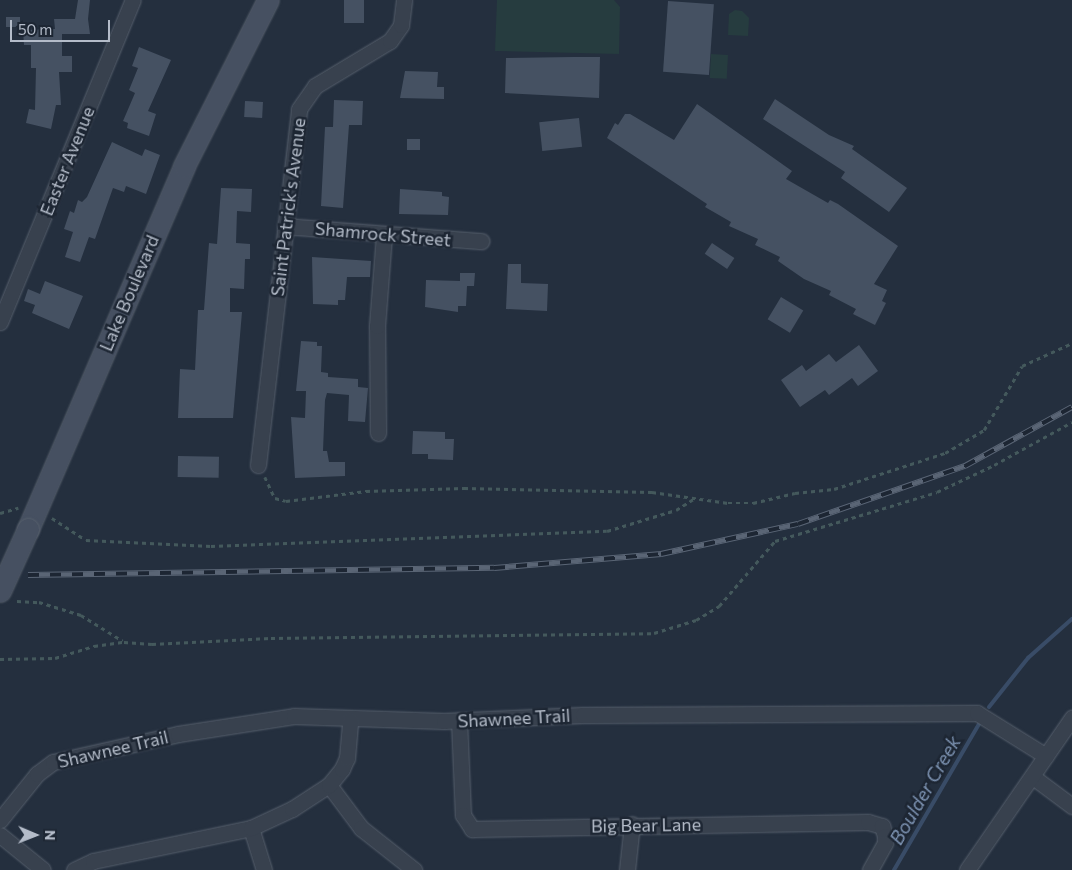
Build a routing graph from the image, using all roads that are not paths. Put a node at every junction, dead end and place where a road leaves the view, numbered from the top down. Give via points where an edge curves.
1 (133, 0) edge
2 (268, 0) edge
3 (404, 0) edge
4 (284, 226) junction
5 (384, 234) junction
6 (481, 241) dead end
7 (0, 322) edge
8 (378, 433) dead end
9 (258, 465) road end
10 (9, 596) edge
11 (1072, 718) edge
12 (350, 720) junction
13 (459, 720) junction
14 (1046, 756) junction
15 (1032, 777) junction
16 (328, 785) junction
17 (1072, 806) edge
18 (0, 820) edge
19 (632, 824) junction
20 (252, 828) junction
21 (0, 835) edge
22 (43, 870) edge
23 (74, 870) edge
24 (264, 870) edge
25 (414, 870) edge
26 (627, 870) edge
27 (870, 870) edge
28 (968, 870) edge

1 - 7 street, Easter Avenue
2 - 10 main road, Lake Boulevard, bridge via 184,166 32,519
3 - 4 street, Saint Patrick's Avenue via 401,25 390,40 315,86 304,98 299,109
4 - 5 street, Shamrock Street
4 - 9 street, Saint Patrick's Avenue
5 - 6 street, Shamrock Street
5 - 8 street via 376,326
11 - 14 street
12 - 13 street, Shawnee Trail
12 - 16 street via 347,758
12 - 18 street, Shawnee Trail via 302,716 263,719 53,762 41,770
13 - 14 street, Shawnee Trail via 583,715 977,713
13 - 19 street, Big Bear Lane via 464,815 472,829
14 - 15 street
15 - 17 street
15 - 28 street
16 - 20 street via 292,809
16 - 25 street via 361,828
19 - 26 street
19 - 27 street, Big Bear Lane via 876,823 884,830 885,843
20 - 23 street via 93,861
20 - 24 street
21 - 22 street

